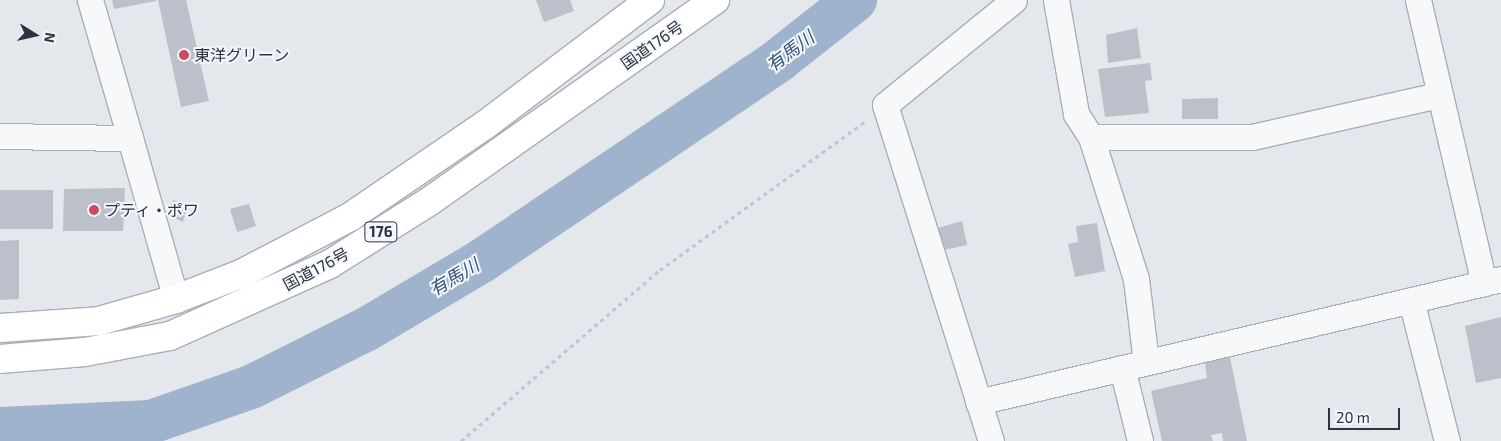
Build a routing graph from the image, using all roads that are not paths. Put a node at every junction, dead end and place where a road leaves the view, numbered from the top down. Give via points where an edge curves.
1 (90, 0) edge
2 (650, 0) edge
3 (716, 0) edge
4 (1014, 0) edge
5 (1056, 0) edge
6 (1418, 0) edge
7 (1439, 95) junction
8 (0, 136) edge
9 (1091, 137) junction
10 (130, 138) junction
11 (1492, 281) edge
12 (176, 299) junction
13 (1411, 300) junction
14 (0, 328) edge
15 (0, 360) edge
16 (1134, 365) junction
17 (978, 402) junction
18 (991, 441) edge
19 (1140, 441) edge
20 (1447, 441) edge

1 - 10 street
2 - 12 highway, 国道176号 / 176 via 486,125 350,217 243,273
3 - 15 highway, 国道176号 / 176 via 430,202 330,264 170,336 85,352
4 - 17 street via 885,105
5 - 9 street via 1076,114
6 - 7 street
7 - 9 street via 1252,137
7 - 11 street
8 - 10 street
9 - 16 street via 1136,279
10 - 12 street
11 - 13 street
12 - 14 highway, 国道176号 / 176 via 99,321
13 - 16 street
13 - 20 street
16 - 17 street
16 - 19 street
17 - 18 street

